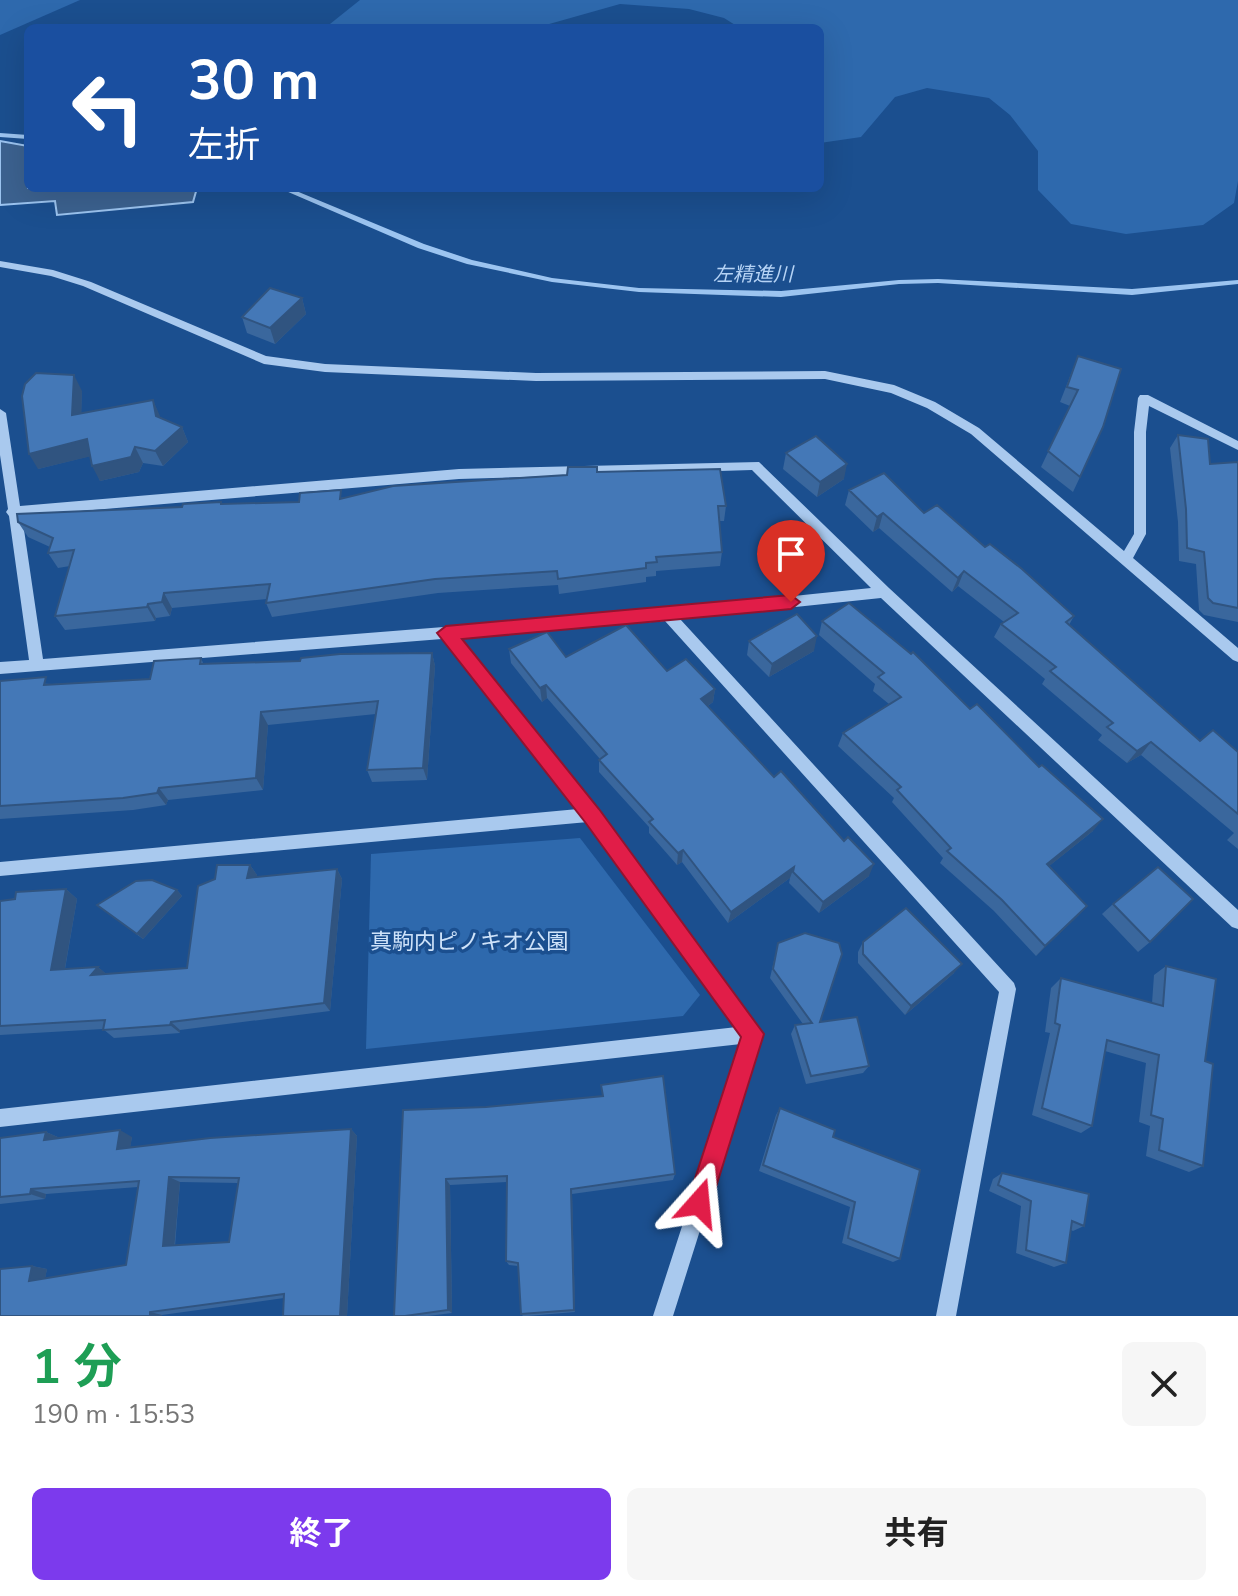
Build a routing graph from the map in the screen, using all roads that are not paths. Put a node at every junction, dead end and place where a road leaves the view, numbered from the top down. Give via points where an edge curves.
1 (0, 264) edge
2 (0, 413) edge
3 (1238, 446) edge
4 (12, 512) junction
5 (1125, 560) junction
6 (884, 592) junction
7 (668, 615) junction
8 (446, 633) junction
9 (1238, 656) edge
10 (37, 665) junction
11 (0, 668) edge
12 (592, 815) junction
13 (0, 869) edge
14 (1238, 921) edge
15 (753, 1034) junction
16 (0, 1118) edge
17 (663, 1316) edge
18 (946, 1316) edge

1 - 5 street via 87,284 264,360 325,368 536,377 825,375 894,389 975,431
2 - 4 street
3 - 5 street via 1144,398 1140,534
4 - 6 street via 459,474 755,465
4 - 10 street
5 - 9 street
6 - 7 street
6 - 14 street
7 - 8 street
7 - 18 street via 1008,989
8 - 10 street
8 - 12 street
10 - 11 street
12 - 13 street
12 - 15 street
15 - 16 street
15 - 17 street

